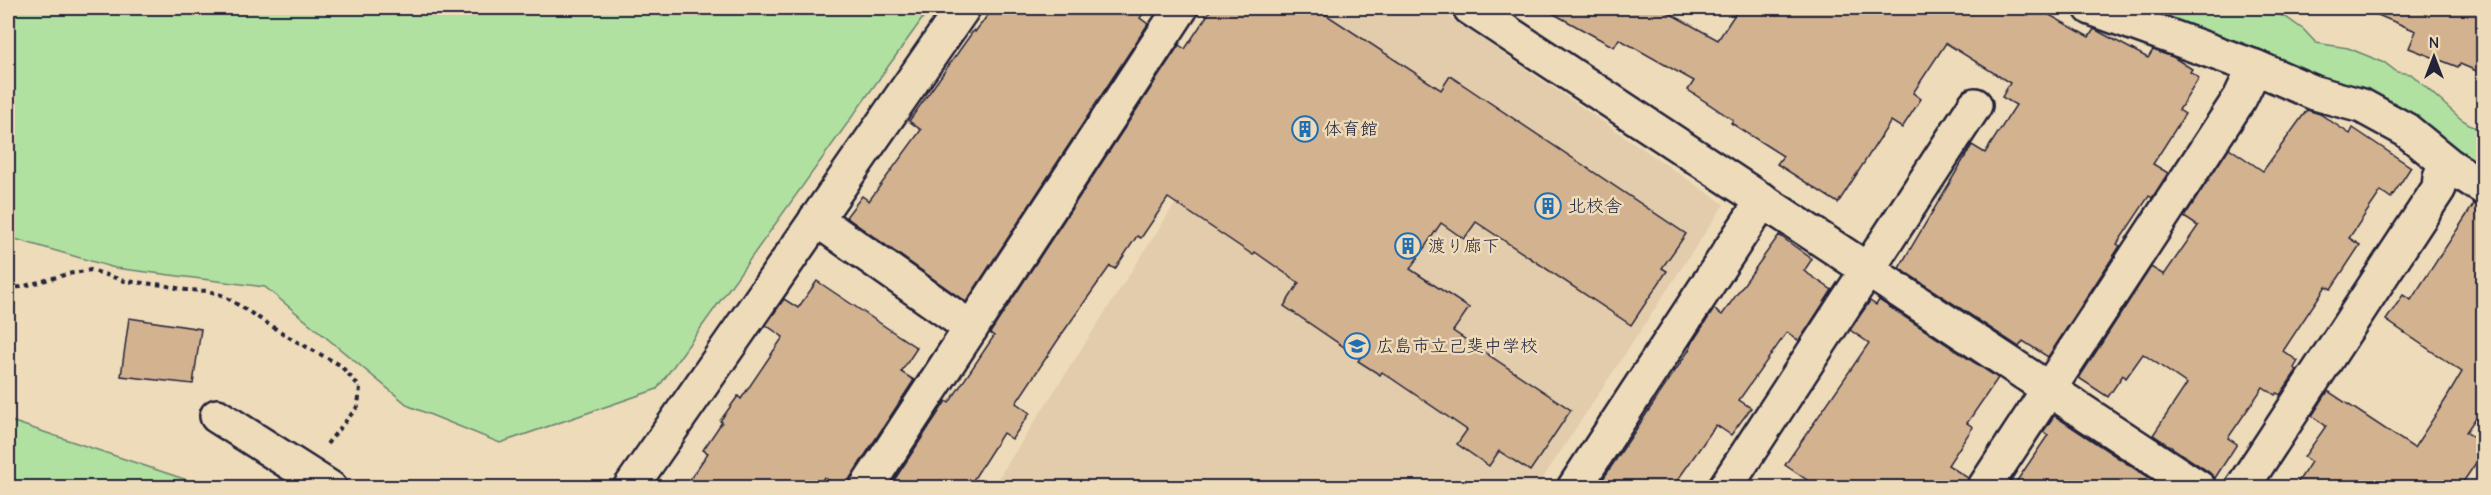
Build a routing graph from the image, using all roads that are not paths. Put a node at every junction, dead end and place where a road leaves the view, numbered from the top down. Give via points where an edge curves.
1 (963, 8) edge
2 (1181, 8) edge
3 (1470, 8) edge
4 (2091, 8) edge
5 (2255, 67) junction
6 (1975, 105) dead end
7 (2440, 177) dead end
8 (2484, 188) edge
9 (1763, 200) junction
10 (816, 219) junction
11 (1868, 269) junction
12 (971, 328) junction
13 (2049, 389) junction
14 (217, 416) dead end
15 (318, 479) edge
16 (630, 488) edge
17 (866, 488) edge
18 (1574, 488) edge
19 (1725, 488) edge
20 (1984, 488) edge
21 (2199, 488) edge
22 (2242, 488) edge

1 - 10 street
2 - 12 street
3 - 9 street
4 - 5 street
5 - 8 street via 2315,93 2372,110 2406,130
5 - 13 street via 2240,98
6 - 11 street
7 - 22 street via 2439,188
9 - 11 street
9 - 18 street
10 - 12 street
10 - 16 street
11 - 13 street
11 - 19 street
12 - 17 street
13 - 20 street
13 - 21 street
14 - 15 street

